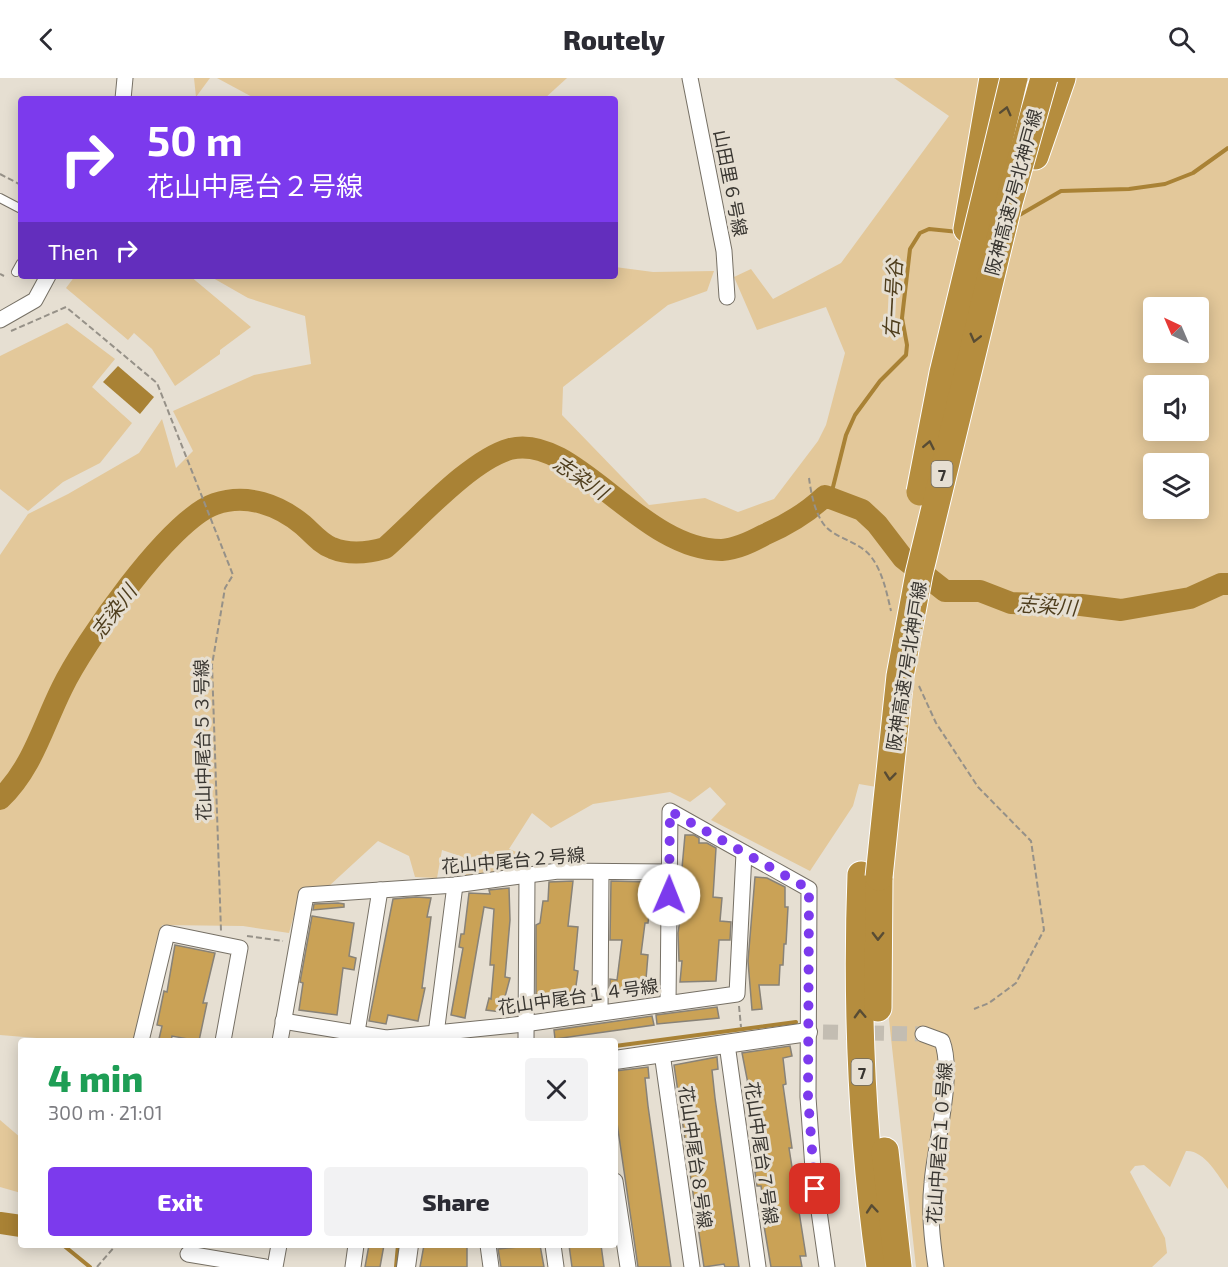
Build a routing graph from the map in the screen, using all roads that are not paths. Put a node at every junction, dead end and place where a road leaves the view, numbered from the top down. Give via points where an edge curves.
1 (125, 78) edge
2 (690, 78) edge
3 (993, 78) edge
4 (1014, 78) edge
5 (1044, 78) edge
6 (1062, 78) edge
7 (123, 96) edge
8 (0, 198) edge
9 (18, 207) edge
10 (18, 268) edge
11 (16, 272) dead end
12 (46, 279) edge
13 (727, 297) dead end
14 (974, 298) junction
15 (5, 325) edge
16 (744, 853) junction
17 (601, 872) junction
18 (669, 872) junction
19 (527, 875) junction
20 (870, 876) junction
21 (455, 885) junction
22 (380, 890) junction
23 (668, 1003) junction
24 (600, 1013) junction
25 (283, 1021) junction
26 (524, 1024) junction
27 (357, 1032) junction
28 (816, 1032) junction
29 (436, 1034) junction
30 (923, 1034) tunnel mouth
31 (142, 1038) edge
32 (224, 1038) edge
33 (280, 1038) edge
34 (382, 1038) edge
35 (396, 1038) edge
36 (526, 1038) edge
37 (727, 1044) junction
38 (662, 1053) junction
39 (618, 1060) edge
40 (618, 1201) edge
41 (278, 1248) edge
42 (356, 1248) edge
43 (409, 1248) edge
44 (488, 1248) edge
45 (553, 1248) edge
46 (188, 1255) edge
47 (265, 1267) edge
48 (275, 1267) edge
49 (353, 1267) edge
50 (406, 1267) edge
51 (491, 1267) edge
52 (556, 1267) edge
53 (628, 1267) edge
54 (692, 1267) edge
55 (758, 1267) edge
56 (827, 1267) edge
57 (879, 1267) edge
58 (898, 1267) edge
59 (936, 1267) edge

1 - 7 street
2 - 13 street, 山田里６号線 via 724,251
3 - 14 highway, bridge via 960,275
14 -> 4 highway, 阪神高速7号北神戸線 / 7, bridge
5 - 14 highway, 阪神高速7号北神戸線 / 7, bridge
6 - 14 highway, bridge via 1004,261
8 - 9 lane
10 - 11 lane
12 - 15 street via 34,300
14 - 20 highway, 阪神高速7号北神戸線 / 7, bridge via 943,373 881,692
16 - 18 street via 670,811
16 - 23 street, 花山中尾台１４号線 via 737,994
16 - 28 street via 809,889
17 - 18 street, 花山中尾台２号線
17 - 19 street, 花山中尾台２号線
17 - 24 street
18 - 23 street
19 - 21 street, 花山中尾台２号線
19 - 26 street
57 -> 20 highway, 阪神高速7号北神戸線 / 7 via 864,1110 858,952
20 -> 58 highway, 阪神高速7号北神戸線 / 7 via 882,1116
21 - 22 street, 花山中尾台２号線
21 - 29 street
22 - 25 street, 花山中尾台２号線 via 306,895
22 - 27 street
23 - 24 street, 花山中尾台１４号線
24 - 26 street, 花山中尾台１４号線
25 - 27 street, 花山中尾台１４号線
25 - 33 street, 花山中尾台２号線
26 - 29 street, 花山中尾台１４号線
26 - 36 street
27 - 34 street, 花山中尾台１４号線
28 - 37 street
28 - 56 street via 813,1169
29 - 35 street, 花山中尾台１４号線
30 - 59 street, 花山中尾台１０号線 via 942,1041 947,1064 930,1212
31 - 32 street via 167,933 240,948
37 - 38 street
37 - 55 street, 花山中尾台７号線
38 - 39 street
38 - 54 street, 花山中尾台８号線
40 - 53 street
41 - 48 street
42 - 49 street
43 - 50 street
44 - 51 street
45 - 52 street
46 - 47 street

